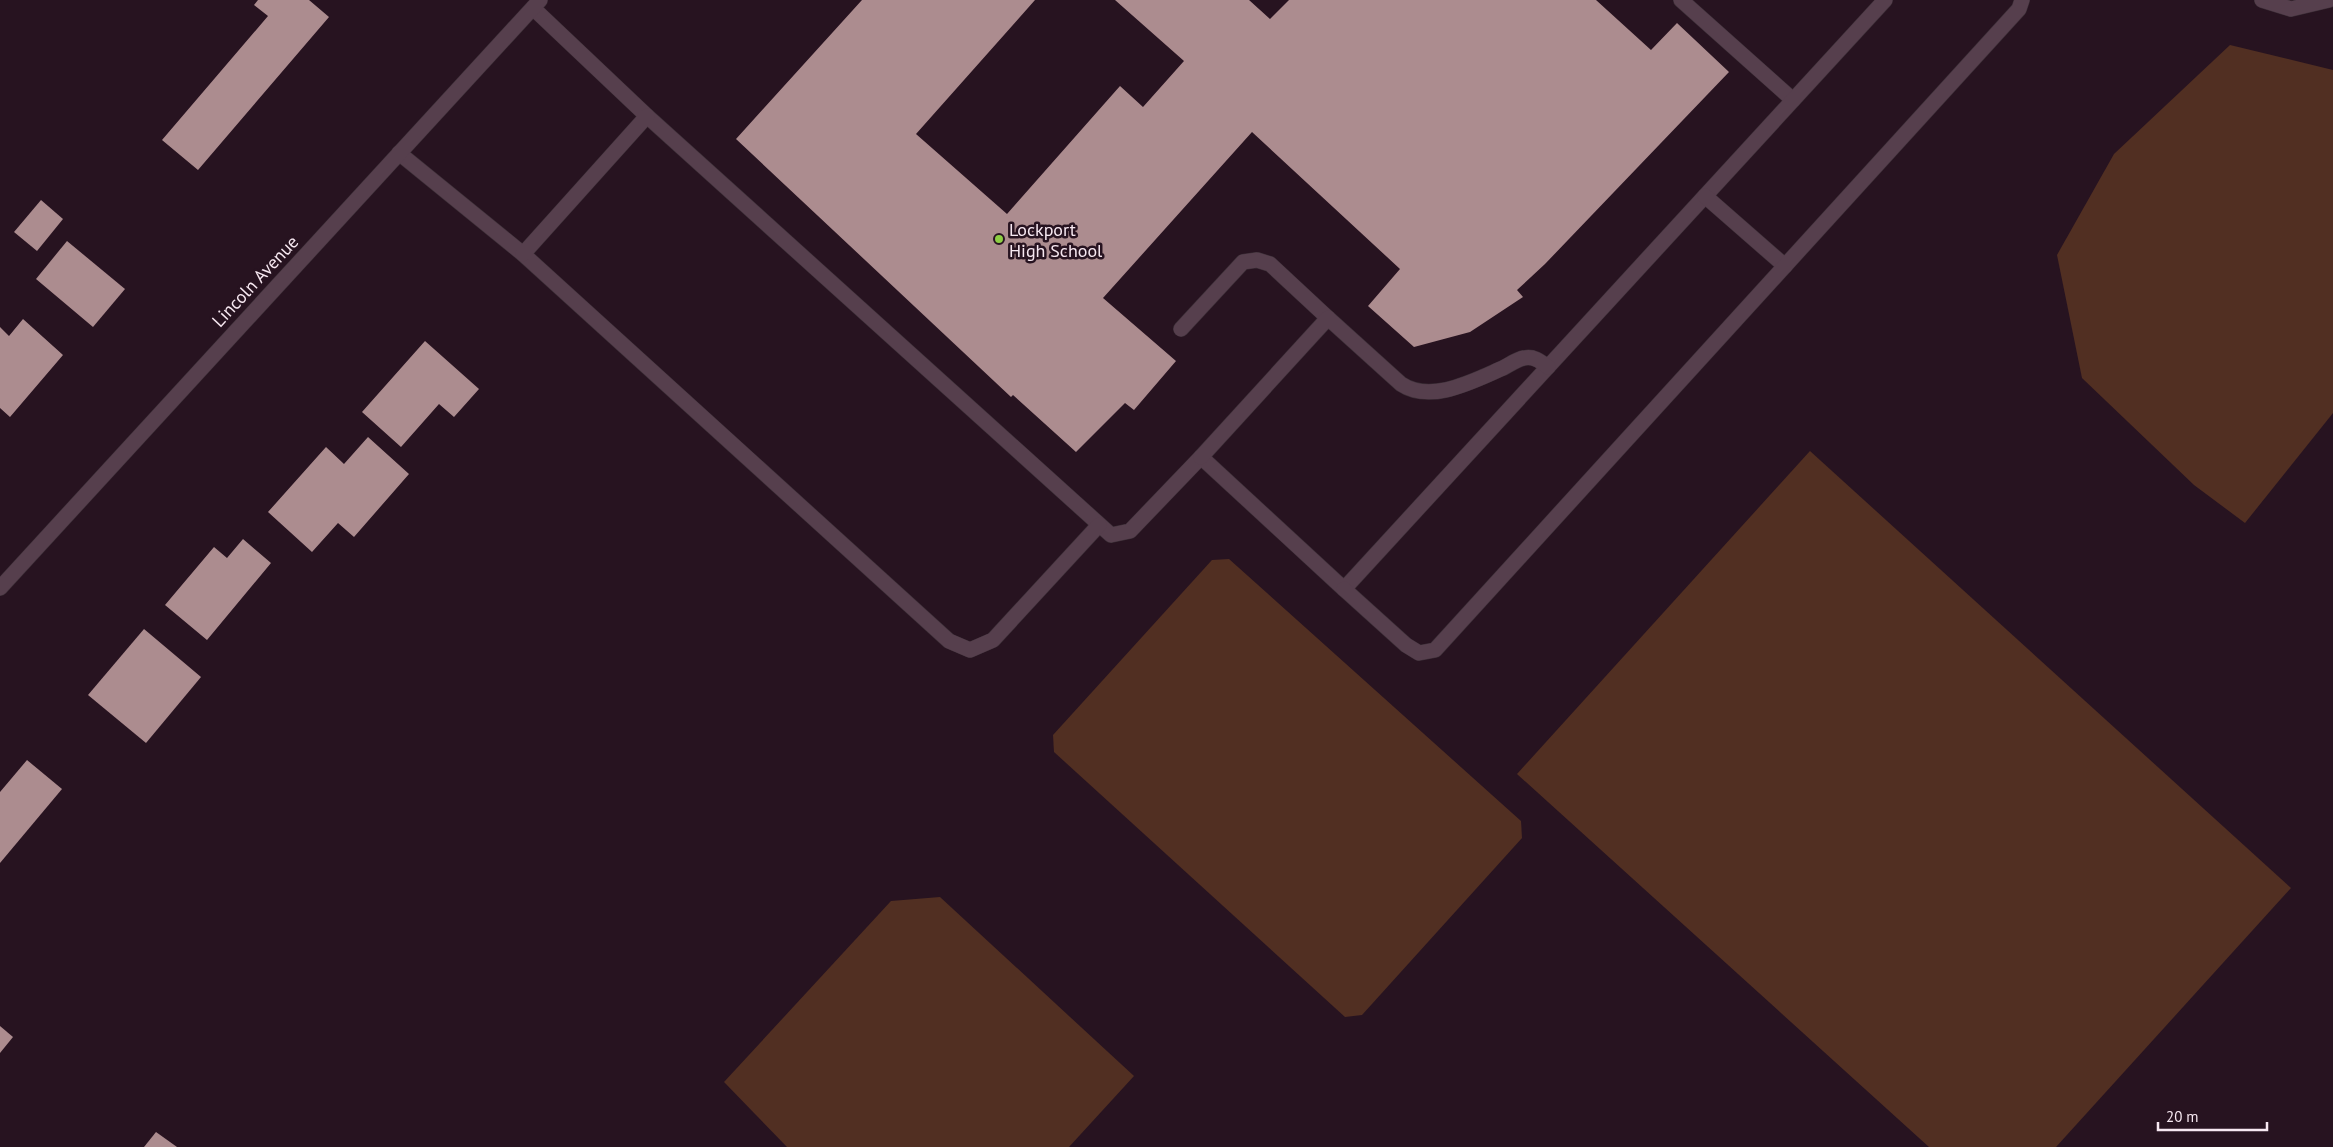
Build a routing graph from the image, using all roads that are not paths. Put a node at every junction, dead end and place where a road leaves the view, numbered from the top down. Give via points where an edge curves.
1 (1681, 0) edge
2 (1885, 0) edge
3 (2022, 0) edge
4 (2262, 0) edge
5 (2329, 0) edge
6 (536, 4) edge
7 (1792, 100) junction
8 (647, 116) junction
9 (399, 153) junction
10 (1705, 196) junction
11 (522, 254) junction
12 (1784, 266) junction
13 (1328, 318) junction
14 (1181, 329) dead end
15 (1548, 367) junction
16 (1201, 457) junction
17 (1098, 525) junction
18 (0, 588) edge
19 (1344, 589) junction

1 - 7 street
2 - 7 street
3 - 12 street via 2019,8
4 - 5 street via 2291,9
6 - 8 street
6 - 9 street, Lincoln Avenue
7 - 10 street
8 - 11 street
8 - 17 street
9 - 11 street
9 - 18 street, Lincoln Avenue
10 - 12 street
10 - 15 street
11 - 17 street via 949,641 970,650 993,640
12 - 19 street via 1435,650 1419,653 1406,645
13 - 14 street via 1270,264 1257,260 1243,262
13 - 15 street via 1412,392 1468,384 1523,358 1537,358
13 - 16 street
15 - 19 street
16 - 17 street via 1130,531 1111,535
16 - 19 street

